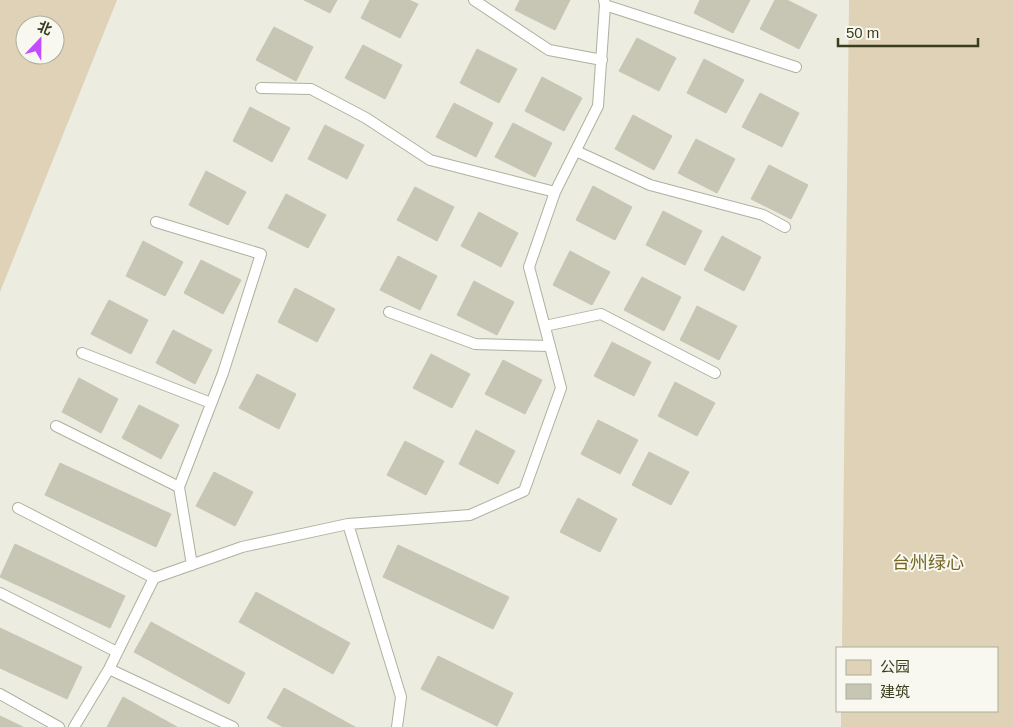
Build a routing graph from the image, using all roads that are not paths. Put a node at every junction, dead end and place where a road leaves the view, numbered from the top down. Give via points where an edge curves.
1 (474, 0) edge
2 (605, 2) edge
3 (602, 60) junction
4 (796, 67) dead end
5 (261, 88) dead end
6 (576, 151) junction
7 (555, 192) junction
8 (156, 222) dead end
9 (785, 227) dead end
10 (389, 312) dead end
11 (545, 326) junction
12 (550, 346) junction
13 (82, 353) dead end
14 (716, 373) dead end
15 (211, 403) junction
16 (56, 426) dead end
17 (179, 487) junction
18 (18, 508) dead end
19 (348, 524) junction
20 (192, 565) junction
21 (154, 578) junction
22 (0, 593) edge
23 (118, 652) junction
24 (109, 669) junction
25 (0, 694) edge
26 (59, 727) edge
27 (74, 727) edge
28 (234, 727) edge
29 (397, 727) edge

1 - 3 lane via 549,50
2 - 3 lane
2 - 4 lane
3 - 6 lane via 598,106
5 - 7 lane via 310,89 366,118 430,160
6 - 7 lane
6 - 9 lane via 650,185 763,216
7 - 11 lane via 529,267
8 - 15 lane via 260,254
10 - 12 lane via 475,344
11 - 12 lane
11 - 14 lane via 602,314
12 - 19 lane via 562,388 524,491 470,515
13 - 15 lane
15 - 17 lane
16 - 17 lane
17 - 20 lane
18 - 21 lane
19 - 20 lane via 242,547
19 - 29 lane via 401,697
20 - 21 lane
21 - 23 lane
22 - 23 lane
23 - 24 lane
24 - 27 lane
24 - 28 lane
25 - 26 lane

